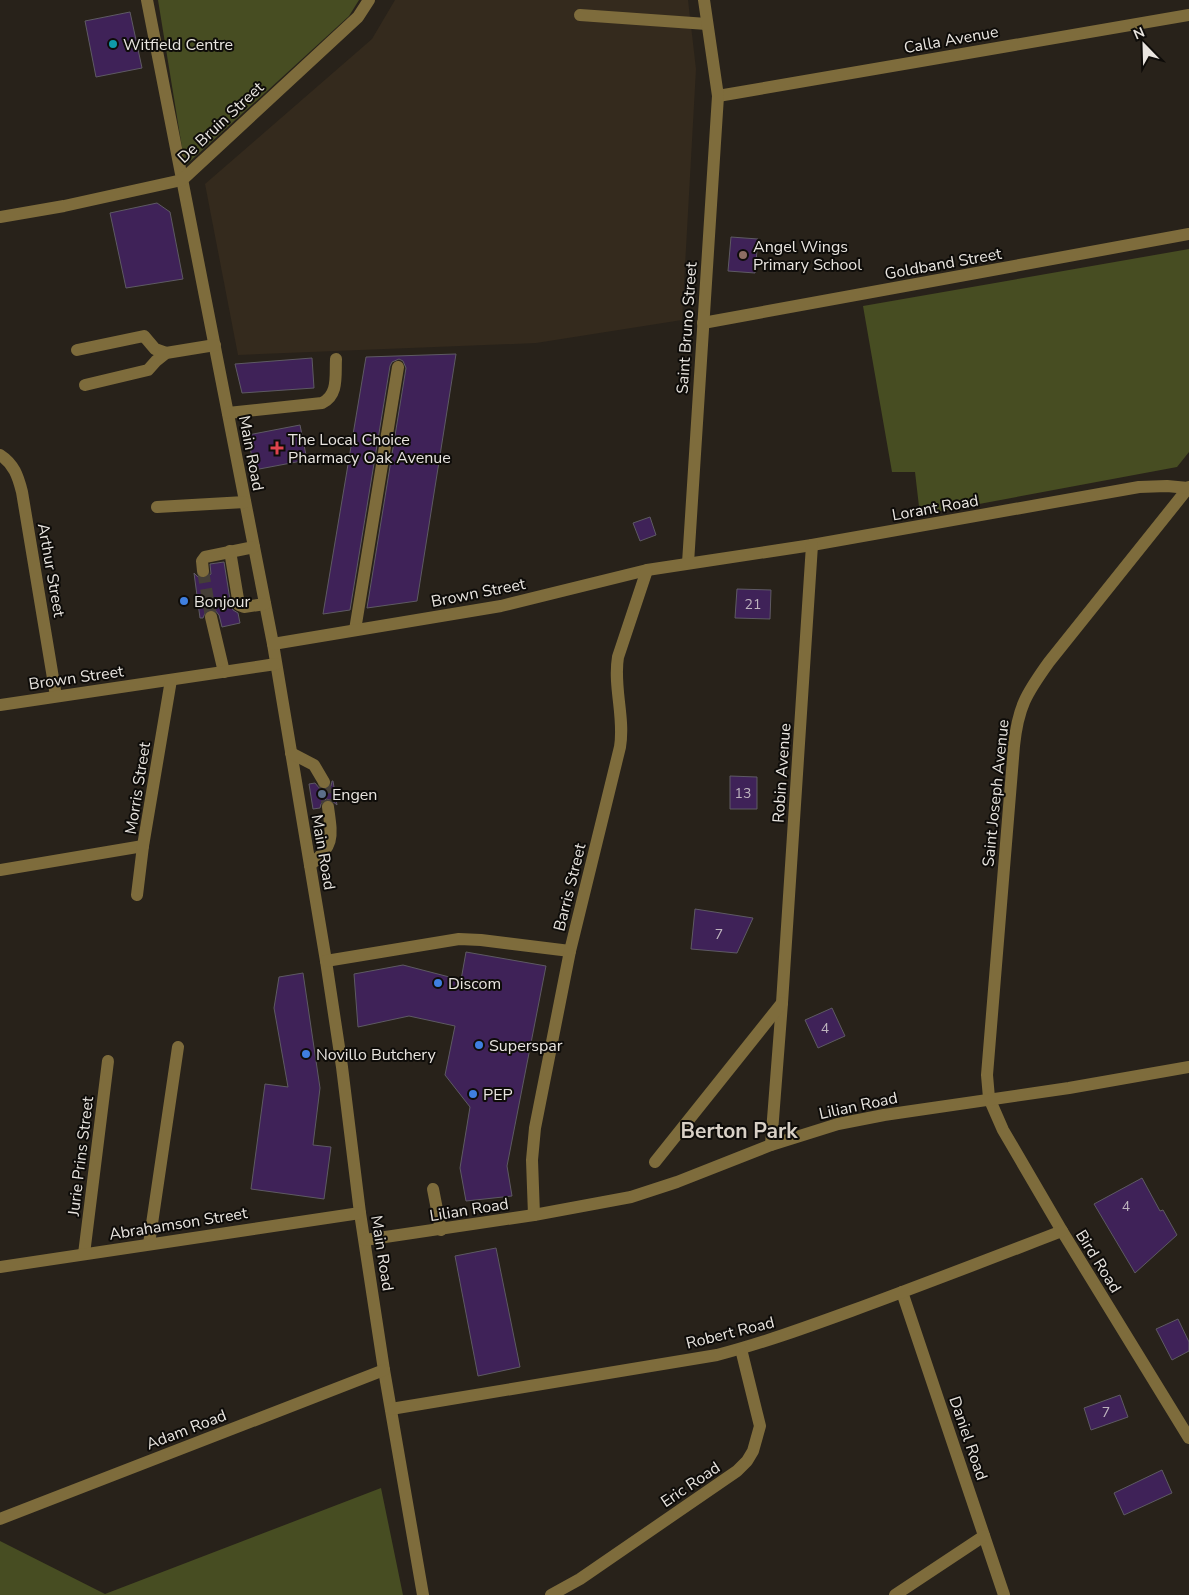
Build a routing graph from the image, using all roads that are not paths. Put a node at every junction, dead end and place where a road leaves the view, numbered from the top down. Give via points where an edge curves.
1 (147, 0) edge
2 (369, 0) edge
3 (704, 0) edge
4 (580, 15) dead end
5 (1189, 15) edge
6 (708, 24) junction
7 (718, 96) junction
8 (182, 180) junction
9 (0, 217) edge
10 (1189, 234) edge
11 (702, 324) junction
12 (214, 345) junction
13 (77, 350) dead end
14 (166, 353) junction
15 (336, 359) dead end
16 (398, 367) dead end
17 (85, 384) dead end
18 (228, 412) junction
19 (0, 456) edge
20 (1188, 488) edge
21 (246, 502) junction
22 (157, 507) dead end
23 (812, 546) junction
24 (254, 547) junction
25 (230, 551) junction
26 (688, 563) junction
27 (647, 570) junction
28 (203, 571) dead end
29 (265, 604) junction
30 (211, 618) tunnel mouth
31 (355, 630) junction
32 (273, 644) junction
33 (276, 664) junction
34 (224, 672) junction
35 (171, 680) junction
36 (56, 696) junction
37 (0, 705) edge
38 (291, 753) junction
39 (324, 782) tunnel mouth
40 (328, 807) tunnel mouth
41 (144, 846) junction
42 (310, 865) junction
43 (0, 870) edge
44 (137, 895) dead end
45 (570, 952) junction
46 (326, 961) junction
47 (782, 1003) junction
48 (178, 1047) dead end
49 (108, 1061) dead end
50 (1189, 1067) edge
51 (989, 1098) junction
52 (771, 1145) junction
53 (655, 1162) dead end
54 (433, 1189) dead end
55 (360, 1214) junction
56 (534, 1215) junction
57 (442, 1230) junction
58 (1062, 1231) junction
59 (365, 1240) junction
60 (149, 1244) junction
61 (84, 1254) junction
62 (0, 1267) edge
63 (902, 1292) junction
64 (741, 1349) junction
65 (384, 1370) junction
66 (391, 1409) junction
67 (1189, 1438) edge
68 (0, 1519) edge
69 (984, 1536) junction
70 (422, 1595) edge
71 (551, 1595) edge
72 (895, 1595) edge
73 (1004, 1595) edge

1 - 8 street, Main Road
2 - 8 street, De Bruin Street via 358,17
3 - 6 street, Saint Bruno Street
4 - 6 street
5 - 7 street, Calla Avenue
6 - 7 street, Saint Bruno Street
7 - 11 street, Saint Bruno Street
8 - 9 street, De Bruin Street
8 - 12 street, Main Road
10 - 11 street, Goldband Street
11 - 26 street, Saint Bruno Street
12 - 14 street
12 - 18 street, Main Road
13 - 14 street via 144,336 155,348
14 - 17 street via 148,370
15 - 18 street via 334,391 322,403
16 - 31 street
18 - 21 street, Main Road
19 - 36 street, Arthur Street via 14,470 22,492
20 - 23 street, Lorant Road via 1139,487
20 - 51 street, Saint Joseph Avenue via 1049,662 1031,686 1021,707 1016,723 989,1049
21 - 22 street
21 - 24 street, Main Road
23 - 26 street, Lorant Road
23 - 47 street, Robin Avenue
24 - 25 street
24 - 29 street, Main Road
25 - 28 street via 204,558
25 - 29 street via 239,605
26 - 27 street, Brown Street
27 - 31 street, Brown Street via 501,606
27 - 45 street, Barris Street via 618,657 616,668 622,736
29 - 32 street, Main Road
30 - 34 street
31 - 32 street, Brown Street
32 - 33 street, Main Road
33 - 34 street, Brown Street
33 - 38 street, Main Road
34 - 35 street, Brown Street
35 - 36 street, Brown Street
35 - 41 street, Morris Street
36 - 37 street, Brown Street
38 - 39 street via 314,765
38 - 42 street, Main Road
40 - 42 street via 329,842 326,851
41 - 43 street, Morris Street
41 - 44 street
42 - 46 street, Main Road
45 - 46 street via 459,939
45 - 56 street, Barris Street via 535,1128 532,1160
46 - 55 street, Main Road
47 - 52 street, Robin Avenue
47 - 53 street
48 - 60 street
49 - 61 street, Jurie Prins Street
50 - 51 street, Lilian Road
51 - 52 street, Lilian Road via 838,1124
51 - 58 street, Bird Road via 1003,1130
52 - 56 street, Lilian Road via 650,1192
54 - 57 street
55 - 59 street, Main Road
55 - 60 street, Abrahamson Street
56 - 57 street, Lilian Road
57 - 59 street, Lilian Road
58 - 63 street, Robert Road
58 - 67 street, Bird Road
59 - 65 street, Main Road
60 - 61 street, Abrahamson Street
61 - 62 street, Abrahamson Street
63 - 64 street, Robert Road
63 - 69 street, Daniel Road
64 - 66 street, Robert Road
64 - 71 street, Eric Road via 760,1426 747,1461 580,1579
65 - 66 street, Main Road
65 - 68 street, Adam Road
66 - 70 street, Main Road
69 - 72 street
69 - 73 street, Daniel Road

